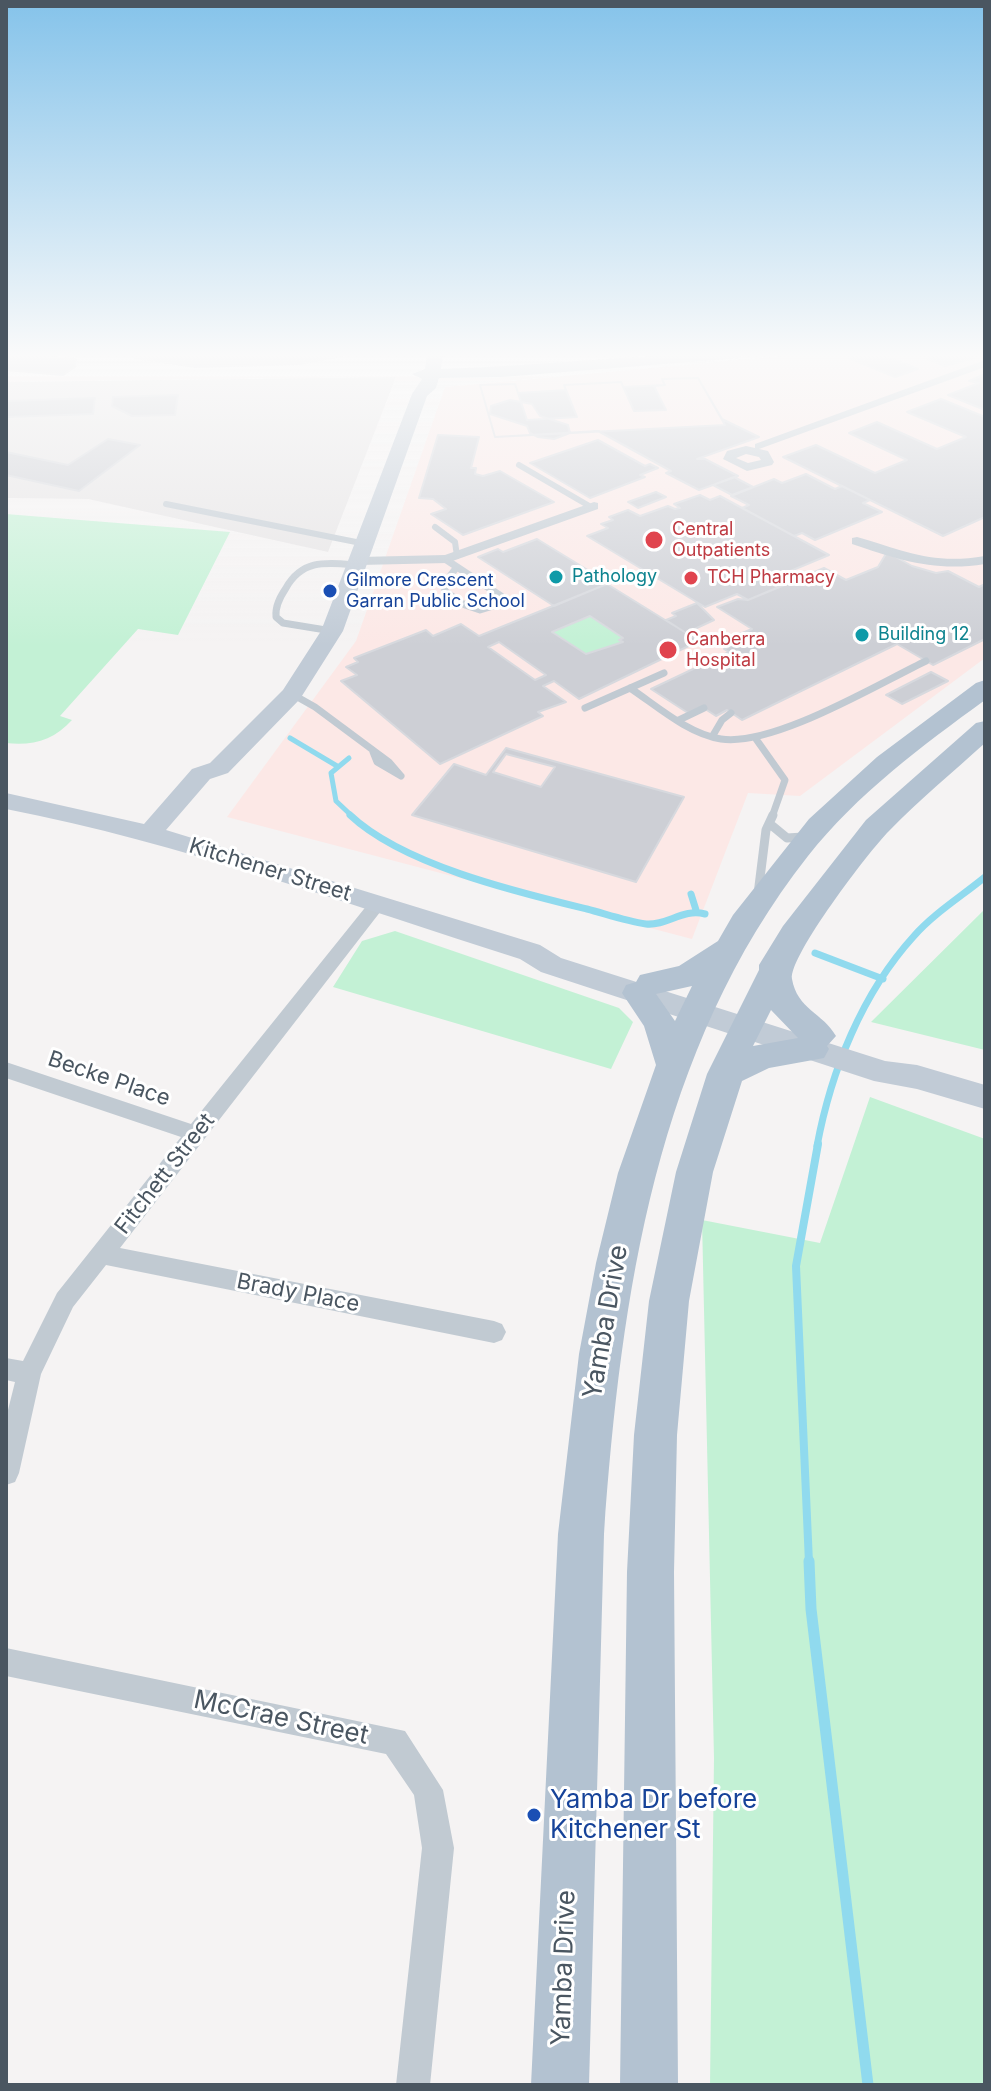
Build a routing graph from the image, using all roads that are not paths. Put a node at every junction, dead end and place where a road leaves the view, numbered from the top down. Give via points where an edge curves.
1 (399, 451) edge
2 (519, 465) dead end
3 (166, 504) dead end
4 (593, 506) joint
5 (435, 527) dead end
6 (361, 556) junction
7 (985, 560) edge
8 (452, 561) junction
9 (953, 563) junction
10 (332, 631) junction
11 (926, 661) dead end
12 (664, 673) dead end
13 (630, 688) junction
14 (985, 688) edge
15 (292, 694) junction
16 (585, 708) dead end
17 (704, 708) dead end
18 (731, 713) dead end
19 (679, 720) junction
20 (985, 729) edge
21 (712, 737) junction
22 (756, 739) junction
23 (373, 752) dead end
24 (6, 801) edge
25 (770, 824) junction
26 (814, 831) junction
27 (160, 837) junction
28 (758, 902) junction
29 (378, 903) junction
30 (729, 948) junction
31 (775, 965) junction
32 (645, 988) junction
33 (700, 1006) junction
34 (745, 1021) junction
35 (816, 1043) junction
36 (674, 1067) junction
37 (6, 1070) edge
38 (724, 1074) junction
39 (985, 1097) edge
40 (196, 1134) junction
41 (102, 1254) junction
42 (494, 1332) dead end
43 (17, 1371) edge
44 (6, 1473) edge
45 (6, 1662) edge
46 (413, 2085) edge
47 (560, 2085) edge
48 (649, 2085) edge

1 - 6 street
2 - 4 lane
3 - 6 lane via 347,542
4 - 8 street
5 - 8 lane via 455,542
6 - 8 street
6 - 10 street
6 - 10 lane via 301,567 292,574 275,610 283,623
7 - 9 street
8 - 8 lane via 445,591 474,610 487,611 503,603 501,596
9 - 9 street via 916,561 857,539 879,534
10 - 15 street
11 - 22 lane
12 - 13 lane
13 - 16 lane
13 - 19 lane
14 - 26 main road, Yamba Drive via 882,765
15 - 23 lane via 316,704
15 - 27 street via 219,768 221,779
17 - 19 lane
18 - 21 lane
19 - 21 lane
20 - 31 main road via 901,800 845,862
21 - 22 lane
22 - 25 lane via 784,776
24 - 27 street, Kitchener Street
25 - 26 lane via 791,839
25 - 28 lane
26 - 28 main road, Yamba Drive
27 - 29 street, Kitchener Street
28 - 30 main road, Yamba Drive
29 - 32 street, Kitchener Street via 530,952 551,965
29 - 40 street, Fitchett Street
30 - 32 main road via 688,976
30 - 33 main road, Yamba Drive
31 - 34 main road
31 - 35 main road via 776,991
32 - 33 street, Kitchener Street
32 - 36 main road
33 - 34 street, Kitchener Street
33 - 36 main road, Yamba Drive
34 - 35 street, Kitchener Street
34 - 38 main road
35 - 38 main road via 763,1056
35 - 39 street, Kitchener Street via 854,1055 885,1073
36 - 47 main road, Yamba Drive via 624,1224 594,1380 581,1534
37 - 40 street, Becke Place
38 - 48 main road via 694,1163 654,1449 649,1568
40 - 41 street, Fitchett Street
41 - 42 street, Brady Place
41 - 43 street, Fitchett Street
43 - 44 street, Fitchett Street
45 - 46 street, McCrae Street via 395,1741 428,1790 438,1848

